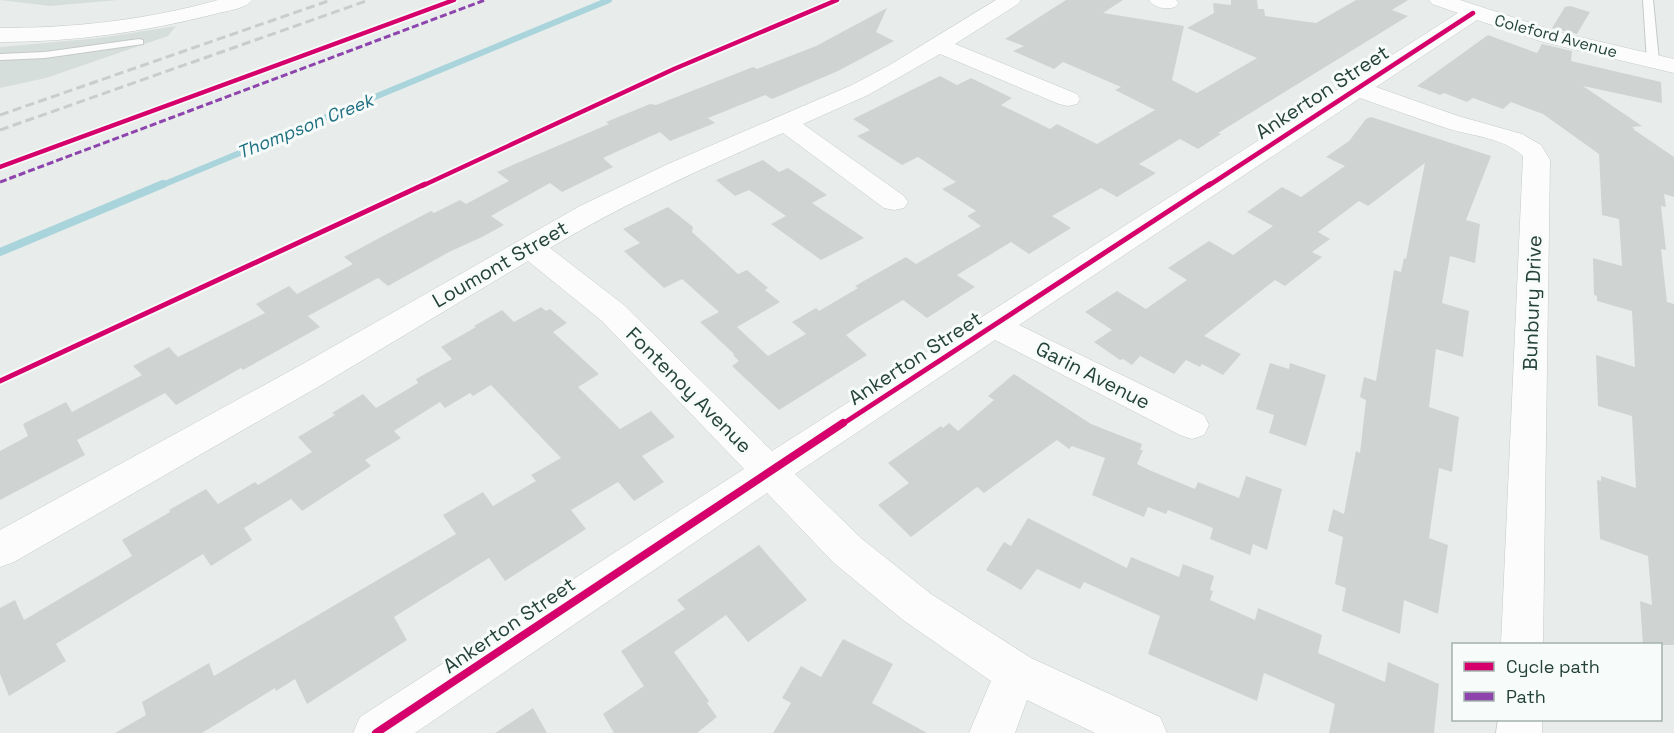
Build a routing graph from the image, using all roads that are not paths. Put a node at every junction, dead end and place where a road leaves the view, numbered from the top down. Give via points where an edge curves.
1 (180, 0) edge
2 (242, 0) edge
3 (1011, 0) edge
4 (1439, 0) edge
5 (1648, 0) edge
6 (1473, 13) junction
7 (11, 15) dead end
8 (0, 35) edge
9 (139, 42) dead end
10 (938, 45) junction
11 (0, 57) edge
12 (1664, 64) edge
13 (1357, 89) junction
14 (1068, 99) dead end
15 (786, 123) junction
16 (894, 202) dead end
17 (529, 248) junction
18 (994, 326) junction
19 (1192, 425) dead end
20 (769, 472) junction
21 (0, 550) edge
22 (1522, 643) edge
23 (1016, 673) junction
24 (376, 733) edge
25 (992, 733) edge
26 (1144, 733) edge

1 - 7 street via 121,10
2 - 8 street via 129,26
3 - 10 street, Loumont Street
4 - 6 street, Coleford Avenue
5 - 12 lane
6 - 12 street, Coleford Avenue via 1572,43
6 - 13 street, Ankerton Street
9 - 11 lane
10 - 14 street
10 - 15 street, Loumont Street via 860,90
13 - 18 street, Ankerton Street
13 - 22 street, Bunbury Drive via 1513,139 1537,155
15 - 16 street
15 - 17 street, Loumont Street via 632,191
17 - 20 street, Fontenoy Avenue via 613,313
17 - 21 street, Loumont Street
18 - 19 street, Garin Avenue
18 - 20 street, Ankerton Street
20 - 23 street, Fontenoy Avenue via 848,551 908,600
20 - 24 street, Ankerton Street
23 - 25 street
23 - 26 street, Fontenoy Avenue

